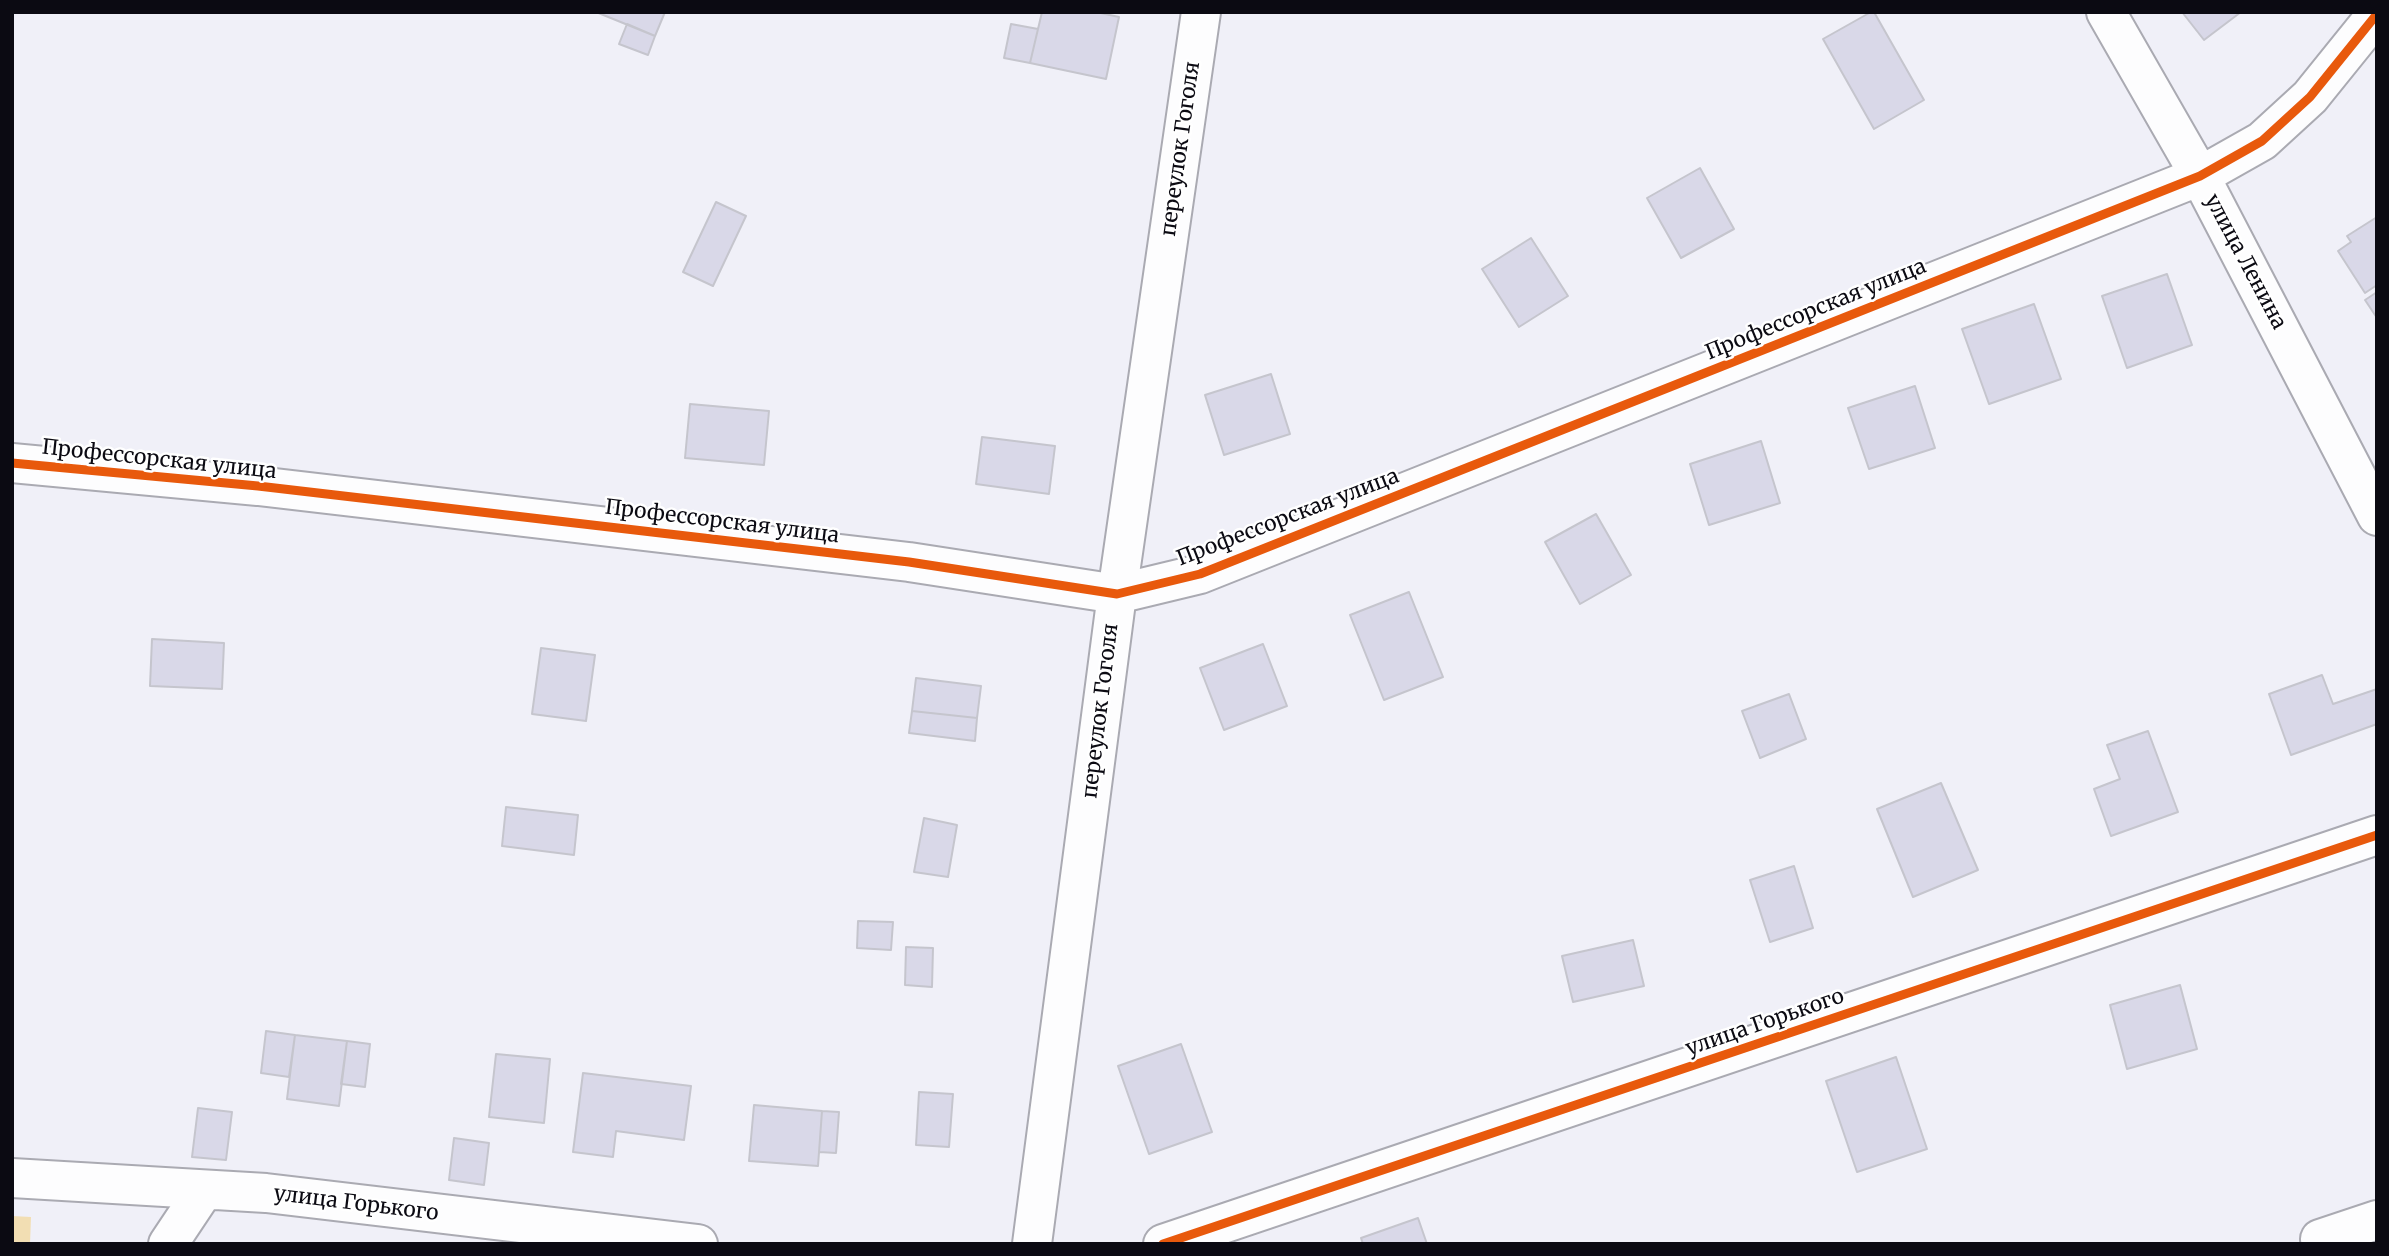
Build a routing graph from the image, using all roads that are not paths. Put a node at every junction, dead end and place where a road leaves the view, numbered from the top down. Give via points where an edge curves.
1 (1201, 12) edge
2 (2106, 12) edge
3 (2377, 14) edge
4 (2200, 176) junction
5 (12, 463) edge
6 (2377, 516) edge
7 (1117, 594) junction
8 (2377, 835) edge
9 (12, 1178) edge
10 (204, 1190) junction
11 (2377, 1220) edge
12 (609, 1239) edge
13 (167, 1244) edge
14 (698, 1244) edge
15 (1032, 1244) edge
16 (1163, 1244) edge
17 (2321, 1244) edge

1 - 7 street, переулок Гоголя
2 - 4 street, улица Ленина
3 - 4 street, Профессорская улица via 2310,97 2262,141
4 - 6 street, улица Ленина
4 - 7 street, Профессорская улица via 1200,574
5 - 7 street, Профессорская улица via 258,486 895,560
7 - 15 street, переулок Гоголя
8 - 16 street, улица Горького
9 - 10 street, улица Горького
10 - 12 street, улица Горького
10 - 13 street
11 - 17 street via 2320,1239
12 - 14 street, улица Горького

